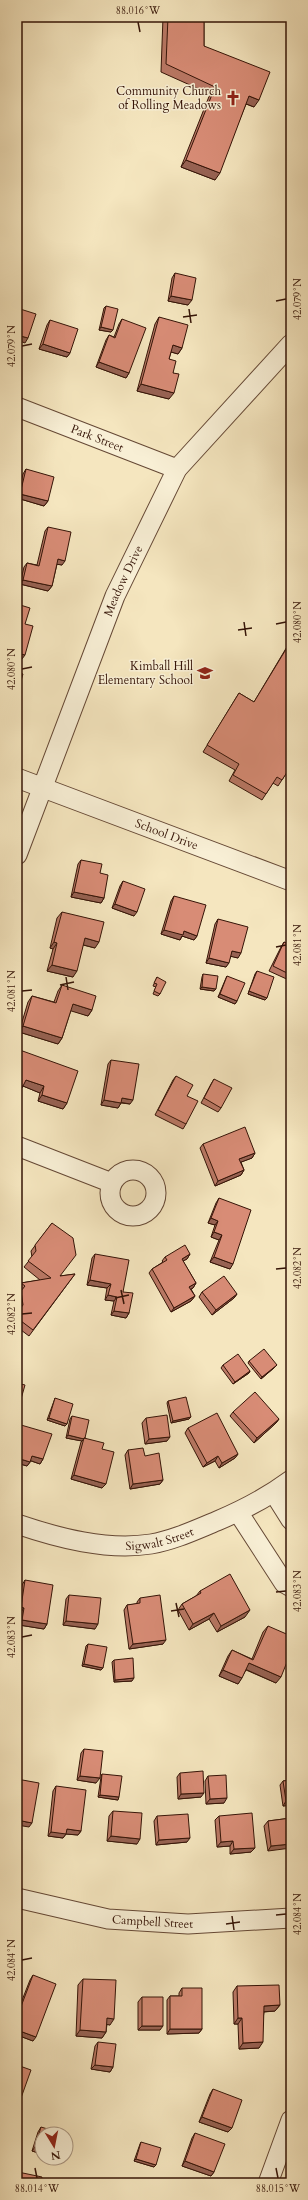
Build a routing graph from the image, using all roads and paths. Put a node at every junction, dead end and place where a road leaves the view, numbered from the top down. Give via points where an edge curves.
1 (291, 344) edge
2 (17, 407) edge
3 (177, 469) junction
4 (17, 778) edge
5 (43, 788) junction
6 (17, 855) edge
7 (291, 881) edge
8 (17, 1146) edge
9 (112, 1183) dead end
10 (291, 1480) edge
11 (274, 1493) junction
12 (238, 1512) junction
13 (291, 1520) edge
14 (17, 1524) edge
15 (291, 1587) edge
16 (17, 1898) edge
17 (291, 1918) edge
18 (291, 2120) edge
19 (268, 2183) edge

1 - 3 street, Meadow Drive
2 - 3 street, Park Street
3 - 5 street, Meadow Drive via 114,596
4 - 5 street, School Drive
5 - 6 street, Meadow Drive
5 - 7 street, School Drive
8 - 9 street
10 - 11 street, Sigwalt Street
11 - 12 street, Sigwalt Street
11 - 13 street
12 - 14 street, Sigwalt Street via 184,1535 150,1544 121,1546 82,1542
12 - 15 street via 284,1582
16 - 17 street, Campbell Street via 116,1919 188,1924
18 - 19 street

